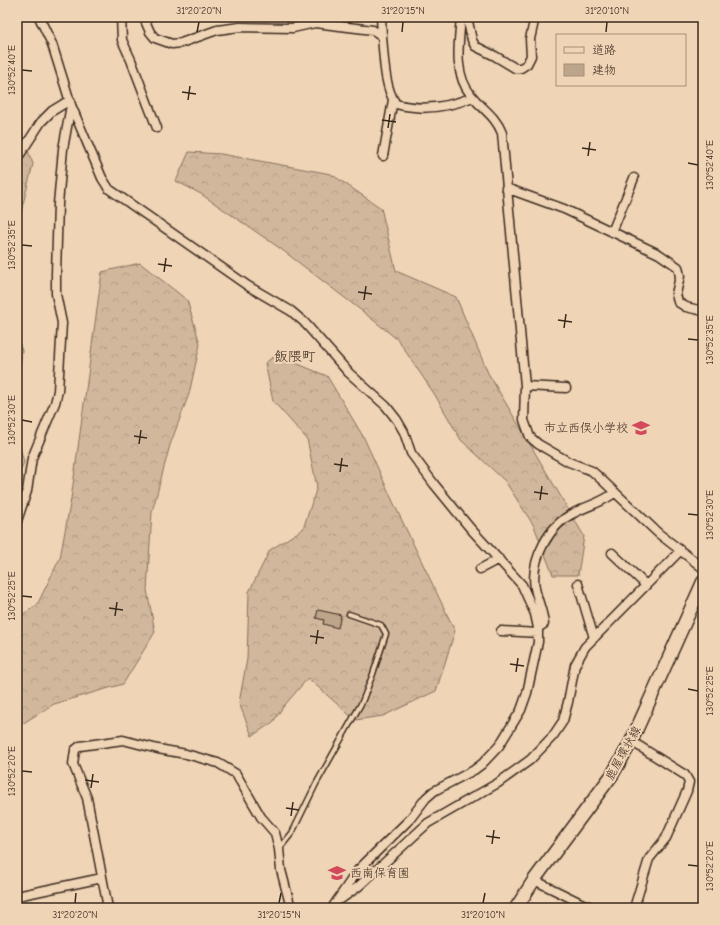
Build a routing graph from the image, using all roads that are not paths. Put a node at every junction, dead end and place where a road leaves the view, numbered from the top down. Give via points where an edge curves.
1 (39, 17) edge
2 (121, 17) edge
3 (146, 17) edge
4 (380, 17) edge
5 (461, 17) edge
6 (467, 17) edge
7 (535, 17) edge
8 (382, 36) junction
9 (473, 97) junction
10 (393, 100) junction
11 (70, 102) junction
12 (157, 128) dead end
13 (383, 156) dead end
14 (17, 159) edge
15 (634, 178) dead end
16 (506, 188) junction
17 (612, 232) junction
18 (703, 311) edge
19 (525, 386) junction
20 (566, 388) dead end
21 (615, 492) junction
22 (17, 521) edge
23 (680, 551) junction
24 (612, 553) dead end
25 (499, 559) junction
26 (703, 568) edge
27 (480, 569) dead end
28 (703, 582) edge
29 (578, 584) dead end
30 (646, 585) junction
31 (349, 614) dead end
32 (538, 630) junction
33 (501, 631) dead end
34 (594, 638) junction
35 (631, 741) junction
36 (279, 850) junction
37 (102, 878) junction
38 (534, 880) junction
39 (17, 896) edge
40 (333, 906) edge
41 (108, 908) edge
42 (291, 908) edge
43 (516, 908) edge
44 (595, 908) edge
45 (634, 908) edge

1 - 11 street via 52,44
2 - 12 street via 122,40
3 - 8 street via 146,23 155,38 172,44 217,30 240,27 293,28 315,23 373,30
4 - 8 street
5 - 9 street via 458,56 461,79
6 - 7 street via 475,46 515,68 527,64 531,56 530,38
8 - 10 street via 384,67
9 - 10 street via 438,107 404,106 396,104
9 - 16 street via 499,124 502,133
10 - 13 street
11 - 14 street via 52,111 41,122
11 - 22 street via 58,204 56,294 62,323 58,391 32,458 27,491
11 - 25 street via 109,189 304,322 349,374 386,406 404,432 412,453 434,484
15 - 17 street
16 - 17 street via 564,209
16 - 19 street
17 - 18 street via 678,266 678,302
19 - 20 street
19 - 21 street via 524,420 530,437 569,462 592,471
21 - 23 street
21 - 32 street via 607,499 562,520 552,530 541,549 535,588 544,624
23 - 26 street
23 - 30 street
24 - 30 street
25 - 27 street
25 - 32 street via 522,585 535,614
28 - 35 main road, 鹿屋環状線
29 - 34 street
30 - 34 street
31 - 36 lane via 381,625 386,634 362,702 292,833
32 - 33 street
32 - 40 street via 538,642 523,705 499,746 474,770 434,791 426,798 410,819 358,870
34 - 40 street via 585,647 575,665 563,722 530,760 498,784 428,823 359,886
35 - 38 main road, 鹿屋環状線 via 609,780
35 - 45 street via 685,775 689,782 666,838 649,859
36 - 37 street via 275,833 261,817 236,774 228,768 186,754 122,740 80,746 75,750 73,764 87,798
36 - 42 street via 281,870
37 - 39 street
37 - 41 street
38 - 43 main road, 鹿屋環状線
38 - 44 street

